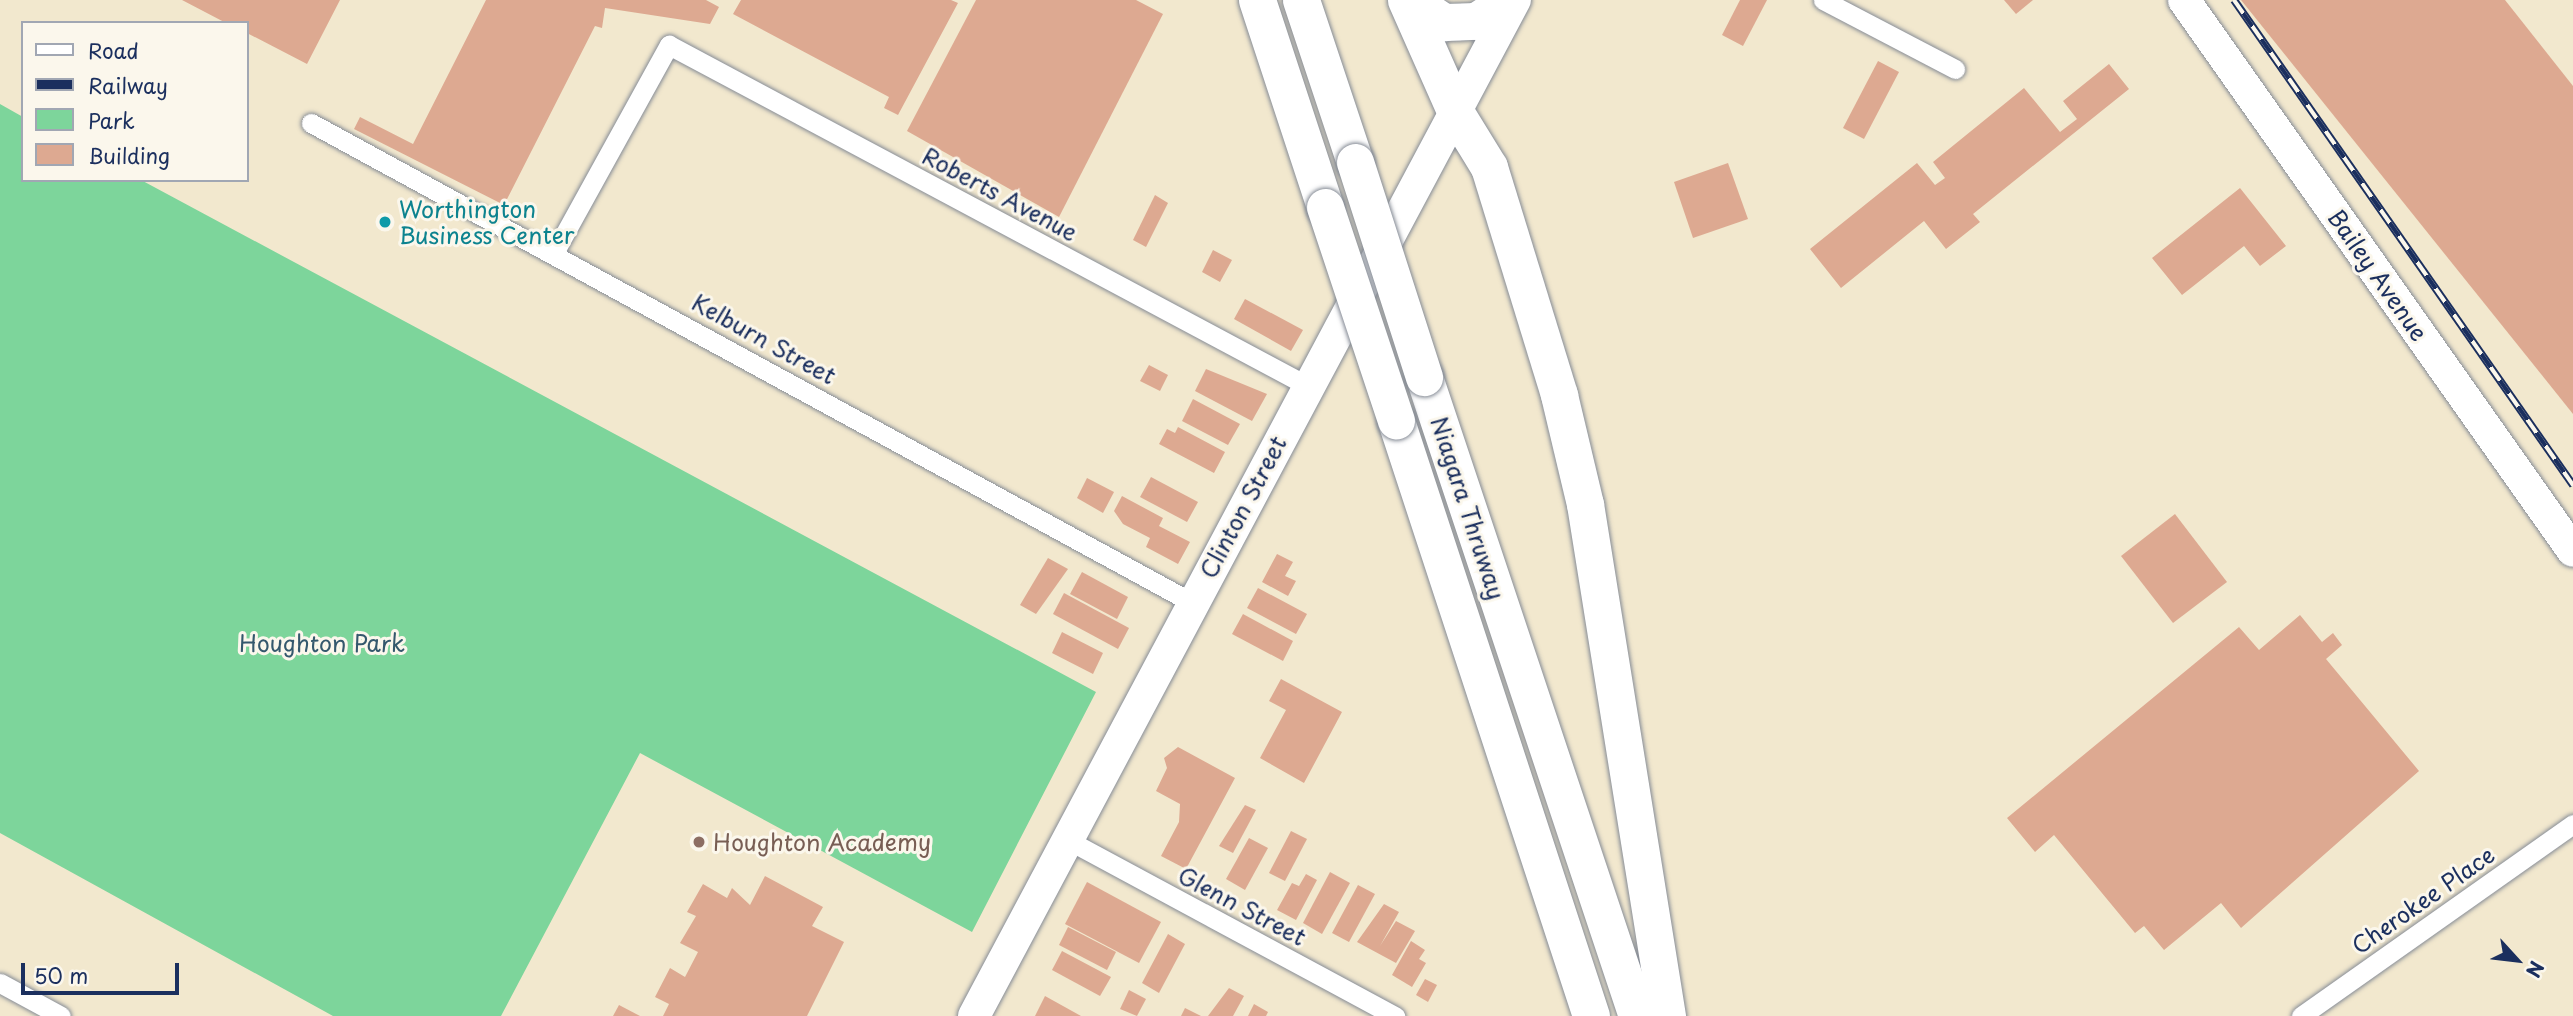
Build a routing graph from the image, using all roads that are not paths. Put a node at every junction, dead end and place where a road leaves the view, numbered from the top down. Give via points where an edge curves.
1 (1257, 0) edge
2 (1301, 0) edge
3 (1406, 0) edge
4 (1411, 0) edge
5 (1508, 0) edge
6 (1515, 0) edge
7 (1824, 0) edge
8 (2184, 0) edge
9 (1955, 69) dead end
10 (1457, 115) junction
11 (311, 123) dead end
12 (554, 253) junction
13 (1308, 386) junction
14 (2573, 551) edge
15 (1191, 602) junction
16 (2573, 824) edge
17 (1066, 839) junction
18 (1562, 930) junction
19 (0, 983) edge
20 (61, 1016) edge
21 (974, 1016) edge
22 (1395, 1016) edge
23 (1564, 1016) edge
24 (1591, 1016) edge
25 (1637, 1016) edge
26 (1667, 1016) edge
27 (2301, 1016) edge

1 - 18 highway, Niagara Thruway, bridge
2 - 25 highway, Niagara Thruway, bridge
3 - 10 highway
4 - 5 highway via 1444,22 1476,21
6 - 10 main road, Clinton Street
7 - 9 street
8 - 14 main road, Bailey Avenue
10 - 13 main road, Clinton Street
10 - 26 highway via 1489,167 1522,264 1585,504
11 - 12 street, Kelburn Street
12 - 13 street, Roberts Avenue via 669,45
12 - 15 street, Kelburn Street
13 - 15 main road, Clinton Street
15 - 17 main road, Clinton Street
16 - 27 street, Cherokee Place
17 - 21 main road, Clinton Street
17 - 22 street, Glenn Street
18 - 23 highway
18 - 24 highway, Niagara Thruway
19 - 20 street

